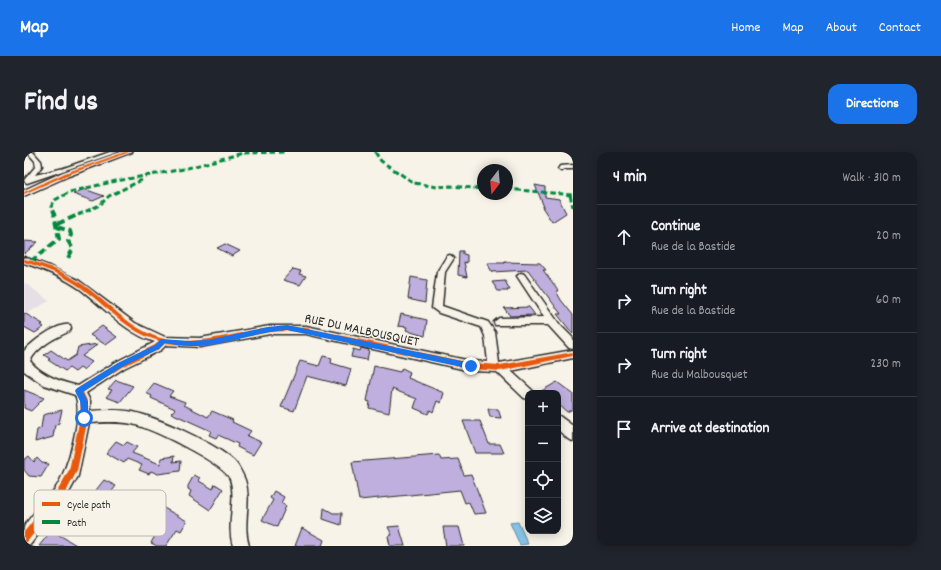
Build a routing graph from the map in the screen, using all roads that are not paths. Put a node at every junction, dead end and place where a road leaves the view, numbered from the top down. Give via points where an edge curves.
1 (30, 152) edge
2 (115, 152) edge
3 (128, 152) edge
4 (28, 179) junction
5 (26, 188) edge
6 (450, 258) dead end
7 (24, 260) edge
8 (521, 276) dead end
9 (551, 321) junction
10 (499, 322) dead end
11 (66, 328) dead end
12 (164, 341) junction
13 (573, 345) edge
14 (573, 354) edge
15 (24, 361) edge
16 (497, 368) junction
17 (79, 391) junction
18 (525, 391) edge
19 (84, 418) junction
20 (561, 424) edge
21 (573, 435) edge
22 (63, 490) edge
23 (34, 527) edge
24 (24, 539) edge
25 (241, 546) edge

1 - 4 street via 39,166
2 - 4 street via 66,170
3 - 5 main road
4 - 5 street
6 - 16 street via 441,272 437,308 442,312 483,323 488,328
7 - 12 street, RUE DU MALBOUSQUET via 82,286 130,324
8 - 9 street
9 - 10 street
9 - 13 street
11 - 15 street via 28,352
12 - 16 street, RUE DU MALBOUSQUET via 190,344 208,342 287,327 456,364
12 - 17 street
14 - 16 street, RUE DU MALBOUSQUET
15 - 17 street via 28,368 64,389
16 - 18 street
17 - 19 street via 84,401
19 - 22 street via 73,471
19 - 25 street via 134,418 204,448 228,464 239,487 237,536
20 - 21 street
23 - 24 street

